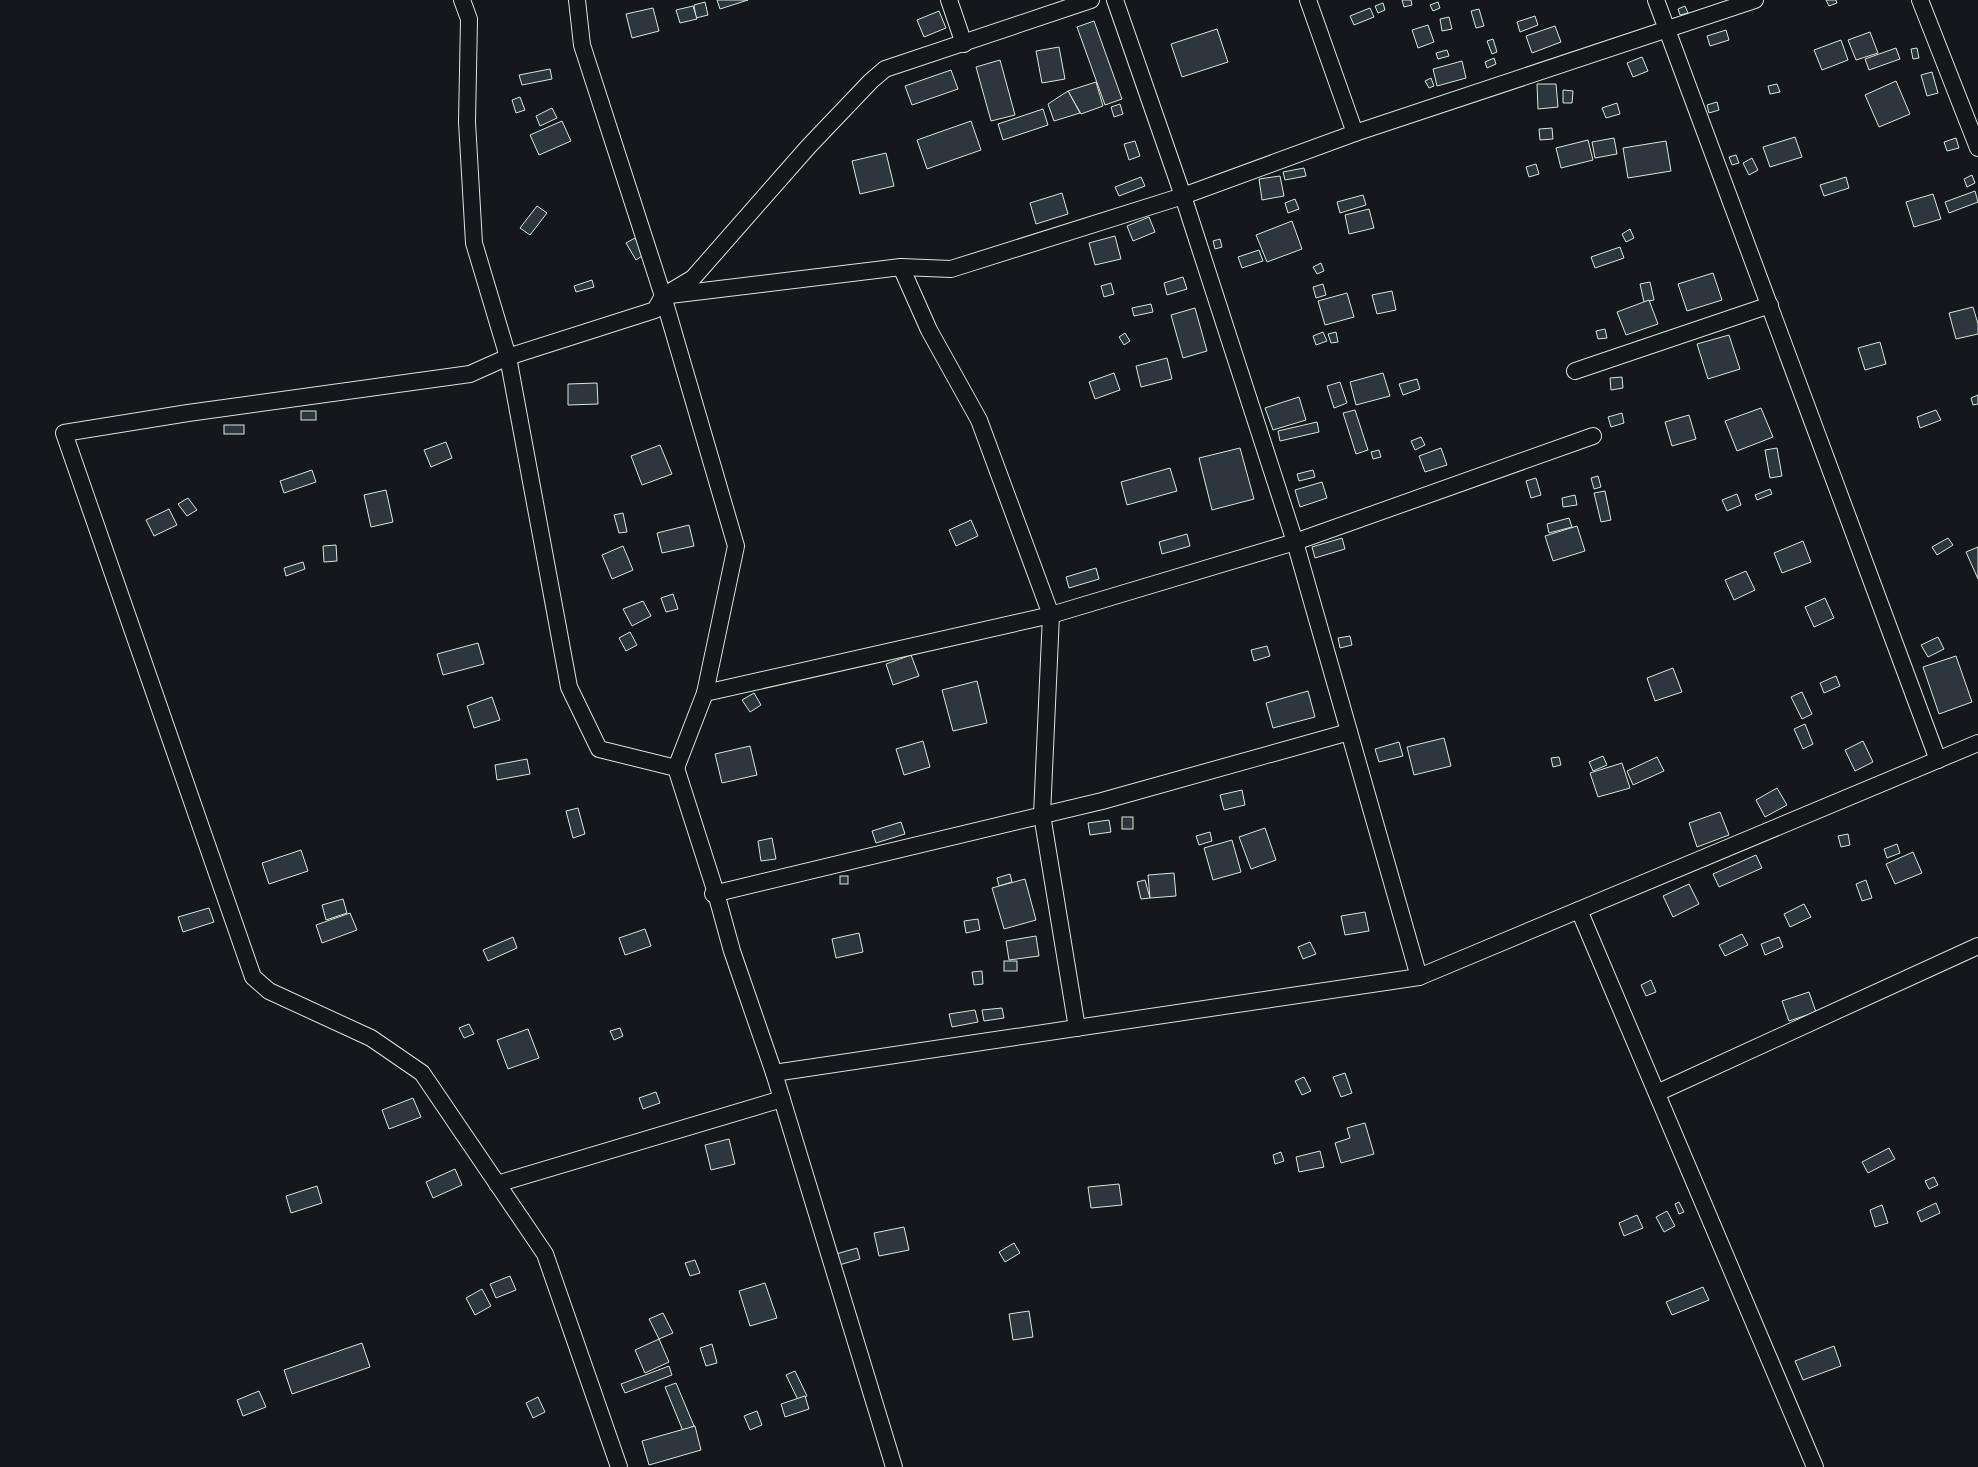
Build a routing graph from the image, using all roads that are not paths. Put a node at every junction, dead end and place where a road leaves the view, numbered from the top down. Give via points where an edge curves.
1 (462, 0) edge
2 (577, 0) edge
3 (949, 0) edge
4 (1091, 0) edge
5 (1114, 0) edge
6 (1308, 0) edge
7 (1656, 0) edge
8 (1755, 0) edge
9 (1920, 0) edge
10 (1667, 29) junction
11 (964, 44) junction
12 (1355, 133) junction
13 (1978, 148) edge
14 (1183, 196) junction
15 (902, 267) junction
16 (663, 296) junction
17 (1770, 305) junction
18 (508, 357) junction
19 (1575, 371) dead end
20 (1594, 436) dead end
21 (1296, 542) junction
22 (1051, 616) junction
23 (705, 693) junction
24 (1349, 732) junction
25 (1978, 743) edge
26 (1938, 760) junction
27 (676, 768) junction
28 (1042, 815) junction
29 (715, 894) junction
30 (1579, 910) junction
31 (1978, 946) edge
32 (1419, 977) junction
33 (1077, 1028) junction
34 (774, 1073) junction
35 (1657, 1093) junction
36 (782, 1099) junction
37 (497, 1184) junction
38 (619, 1467) edge
39 (894, 1467) edge
40 (1815, 1467) edge

1 - 18 street via 469,19 467,122 474,243
2 - 16 street via 582,46
3 - 11 street
4 - 11 street
5 - 14 street
6 - 12 street
7 - 10 street
8 - 10 street
9 - 13 street
10 - 12 street
10 - 17 street
11 - 16 street via 885,69 810,146 693,278
12 - 14 street
14 - 15 street via 951,268
14 - 21 street
15 - 16 street
15 - 22 street via 929,330 979,420
16 - 18 street via 655,310
16 - 23 street via 736,546
17 - 19 street
17 - 26 street
18 - 27 street via 569,687 599,749
18 - 37 street via 470,374 64,433 254,977 269,991 371,1038 422,1073
20 - 21 street
21 - 22 street
21 - 24 street
22 - 23 street
22 - 28 street
23 - 27 street
24 - 28 street
24 - 32 street
25 - 26 street
26 - 30 street
27 - 29 street
28 - 29 street
28 - 33 street
29 - 34 street
30 - 32 street
30 - 35 street
31 - 35 street
32 - 33 street
33 - 34 street
34 - 36 street
35 - 40 street
36 - 37 street
36 - 39 street
37 - 38 street via 545,1254

